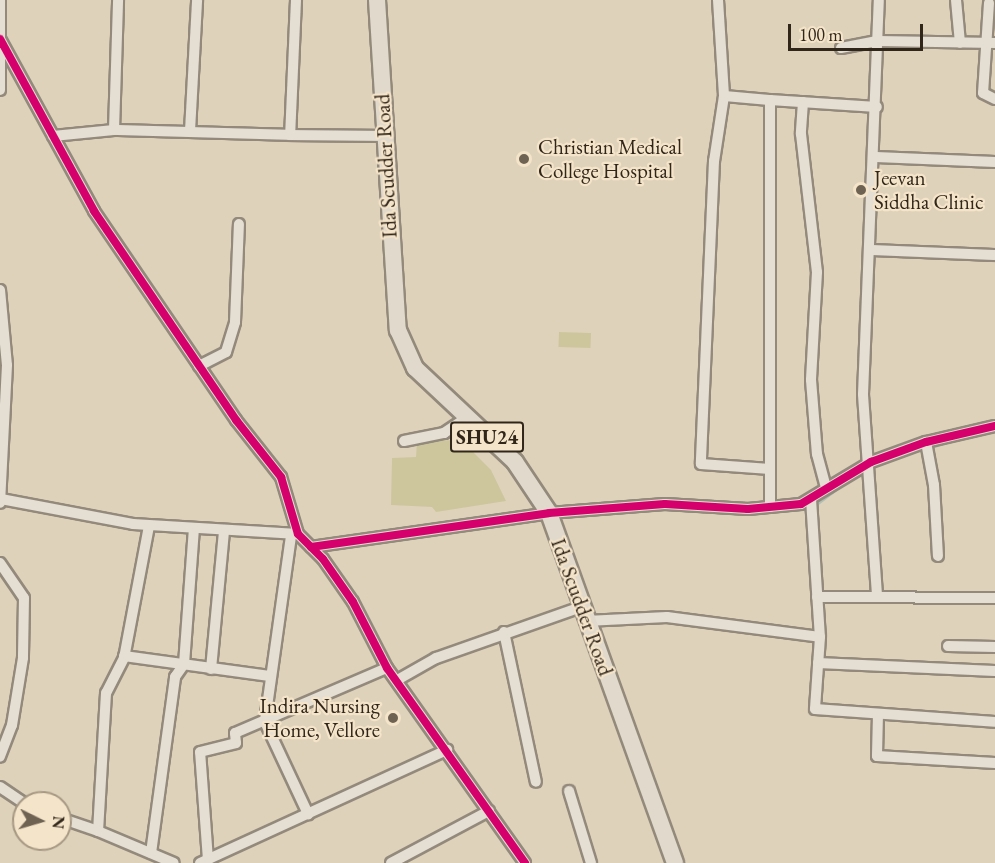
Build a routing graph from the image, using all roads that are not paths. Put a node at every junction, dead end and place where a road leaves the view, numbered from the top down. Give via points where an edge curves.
1 (0, 0) edge
2 (118, 0) edge
3 (197, 0) edge
4 (296, 0) edge
5 (375, 0) edge
6 (718, 0) edge
7 (879, 0) edge
8 (956, 0) edge
9 (989, 3) dead end
10 (0, 39) edge
11 (878, 41) junction
12 (960, 43) junction
13 (991, 43) edge
14 (841, 48) dead end
15 (0, 90) edge
16 (724, 96) junction
17 (995, 99) edge
18 (770, 100) junction
19 (803, 102) junction
20 (877, 107) junction
21 (114, 130) junction
22 (190, 131) junction
23 (290, 135) junction
24 (53, 136) junction
25 (385, 136) junction
26 (876, 157) junction
27 (995, 162) edge
28 (239, 224) dead end
29 (871, 250) junction
30 (995, 255) edge
31 (0, 290) edge
32 (2, 322) edge
33 (199, 366) junction
34 (3, 381) edge
35 (466, 418) junction
36 (995, 426) edge
37 (404, 441) dead end
38 (926, 442) junction
39 (869, 463) junction
40 (770, 470) junction
41 (2, 471) edge
42 (826, 487) junction
43 (811, 499) junction
44 (0, 501) edge
45 (770, 507) junction
46 (549, 513) junction
47 (149, 526) junction
48 (194, 529) junction
49 (224, 531) junction
50 (294, 535) junction
51 (311, 547) junction
52 (938, 556) dead end
53 (0, 564) edge
54 (877, 595) junction
55 (817, 597) junction
56 (995, 598) edge
57 (584, 614) junction
58 (504, 632) junction
59 (820, 637) junction
60 (948, 646) dead end
61 (995, 647) edge
62 (124, 656) junction
63 (818, 663) junction
64 (184, 664) junction
65 (387, 668) junction
66 (211, 669) junction
67 (995, 671) edge
68 (270, 676) junction
69 (399, 679) junction
70 (878, 714) junction
71 (265, 722) junction
72 (995, 722) edge
73 (447, 750) junction
74 (0, 757) edge
75 (995, 763) edge
76 (536, 782) dead end
77 (569, 791) dead end
78 (489, 811) junction
79 (308, 814) junction
80 (72, 822) edge
81 (98, 831) junction
82 (151, 853) junction
83 (204, 861) edge
84 (174, 863) edge
85 (391, 863) edge
86 (525, 863) edge
87 (591, 863) edge
88 (675, 863) edge

1 - 10 street
2 - 21 street
3 - 22 street
4 - 23 street
5 - 25 main road, Ida Scudder Road / SHU24
6 - 16 street
7 - 11 street
8 - 12 street
9 - 13 street
10 - 15 street
10 - 24 street
11 - 12 street
11 - 14 street
11 - 20 street
12 - 13 street
13 - 17 street via 983,93
16 - 18 street
16 - 40 street via 714,161 702,464
18 - 19 street
18 - 40 street
19 - 20 street
19 - 42 street via 801,134 817,272 811,380 818,454
20 - 26 street
21 - 22 street
21 - 24 street
22 - 23 street
23 - 25 street
24 - 33 street via 94,211
25 - 35 main road, Ida Scudder Road / SHU24 via 398,330 415,368
26 - 27 street
26 - 29 street
28 - 33 street via 235,322 226,352
29 - 30 street
29 - 39 street via 863,394
31 - 32 street
32 - 34 street
33 - 50 street via 281,477
34 - 41 street
35 - 37 street via 444,433
35 - 46 main road, Ida Scudder Road / SHU24 via 515,462
36 - 38 street
38 - 39 street
38 - 52 street via 934,485
39 - 42 street
39 - 54 street
40 - 45 street
41 - 44 street
42 - 43 street
43 - 45 street
43 - 55 street
44 - 47 street
45 - 46 street via 665,504
46 - 51 street
46 - 57 main road, Ida Scudder Road / SHU24
47 - 48 street
47 - 62 street
48 - 49 street
48 - 64 street
49 - 50 street
49 - 66 street
50 - 51 street
50 - 68 street
51 - 65 street via 353,602
53 - 74 street via 24,598 23,658 12,725
54 - 55 street
54 - 56 street
55 - 59 street
57 - 58 street
57 - 59 street via 667,617
57 - 88 main road, Ida Scudder Road / SHU24
58 - 69 street via 436,658
58 - 76 street
59 - 63 street
60 - 61 street
62 - 64 street
62 - 81 street via 106,693
63 - 67 street
63 - 70 street via 815,709
64 - 66 street
64 - 82 street via 175,677
65 - 69 street
65 - 71 street
66 - 68 street
68 - 71 street
69 - 73 street
70 - 72 street
70 - 75 street via 877,756
71 - 79 street
71 - 83 street via 235,733 236,743 200,752
73 - 78 street
73 - 79 street
77 - 87 street
78 - 85 street
78 - 86 street
79 - 83 street
80 - 81 street
81 - 82 street
82 - 84 street

